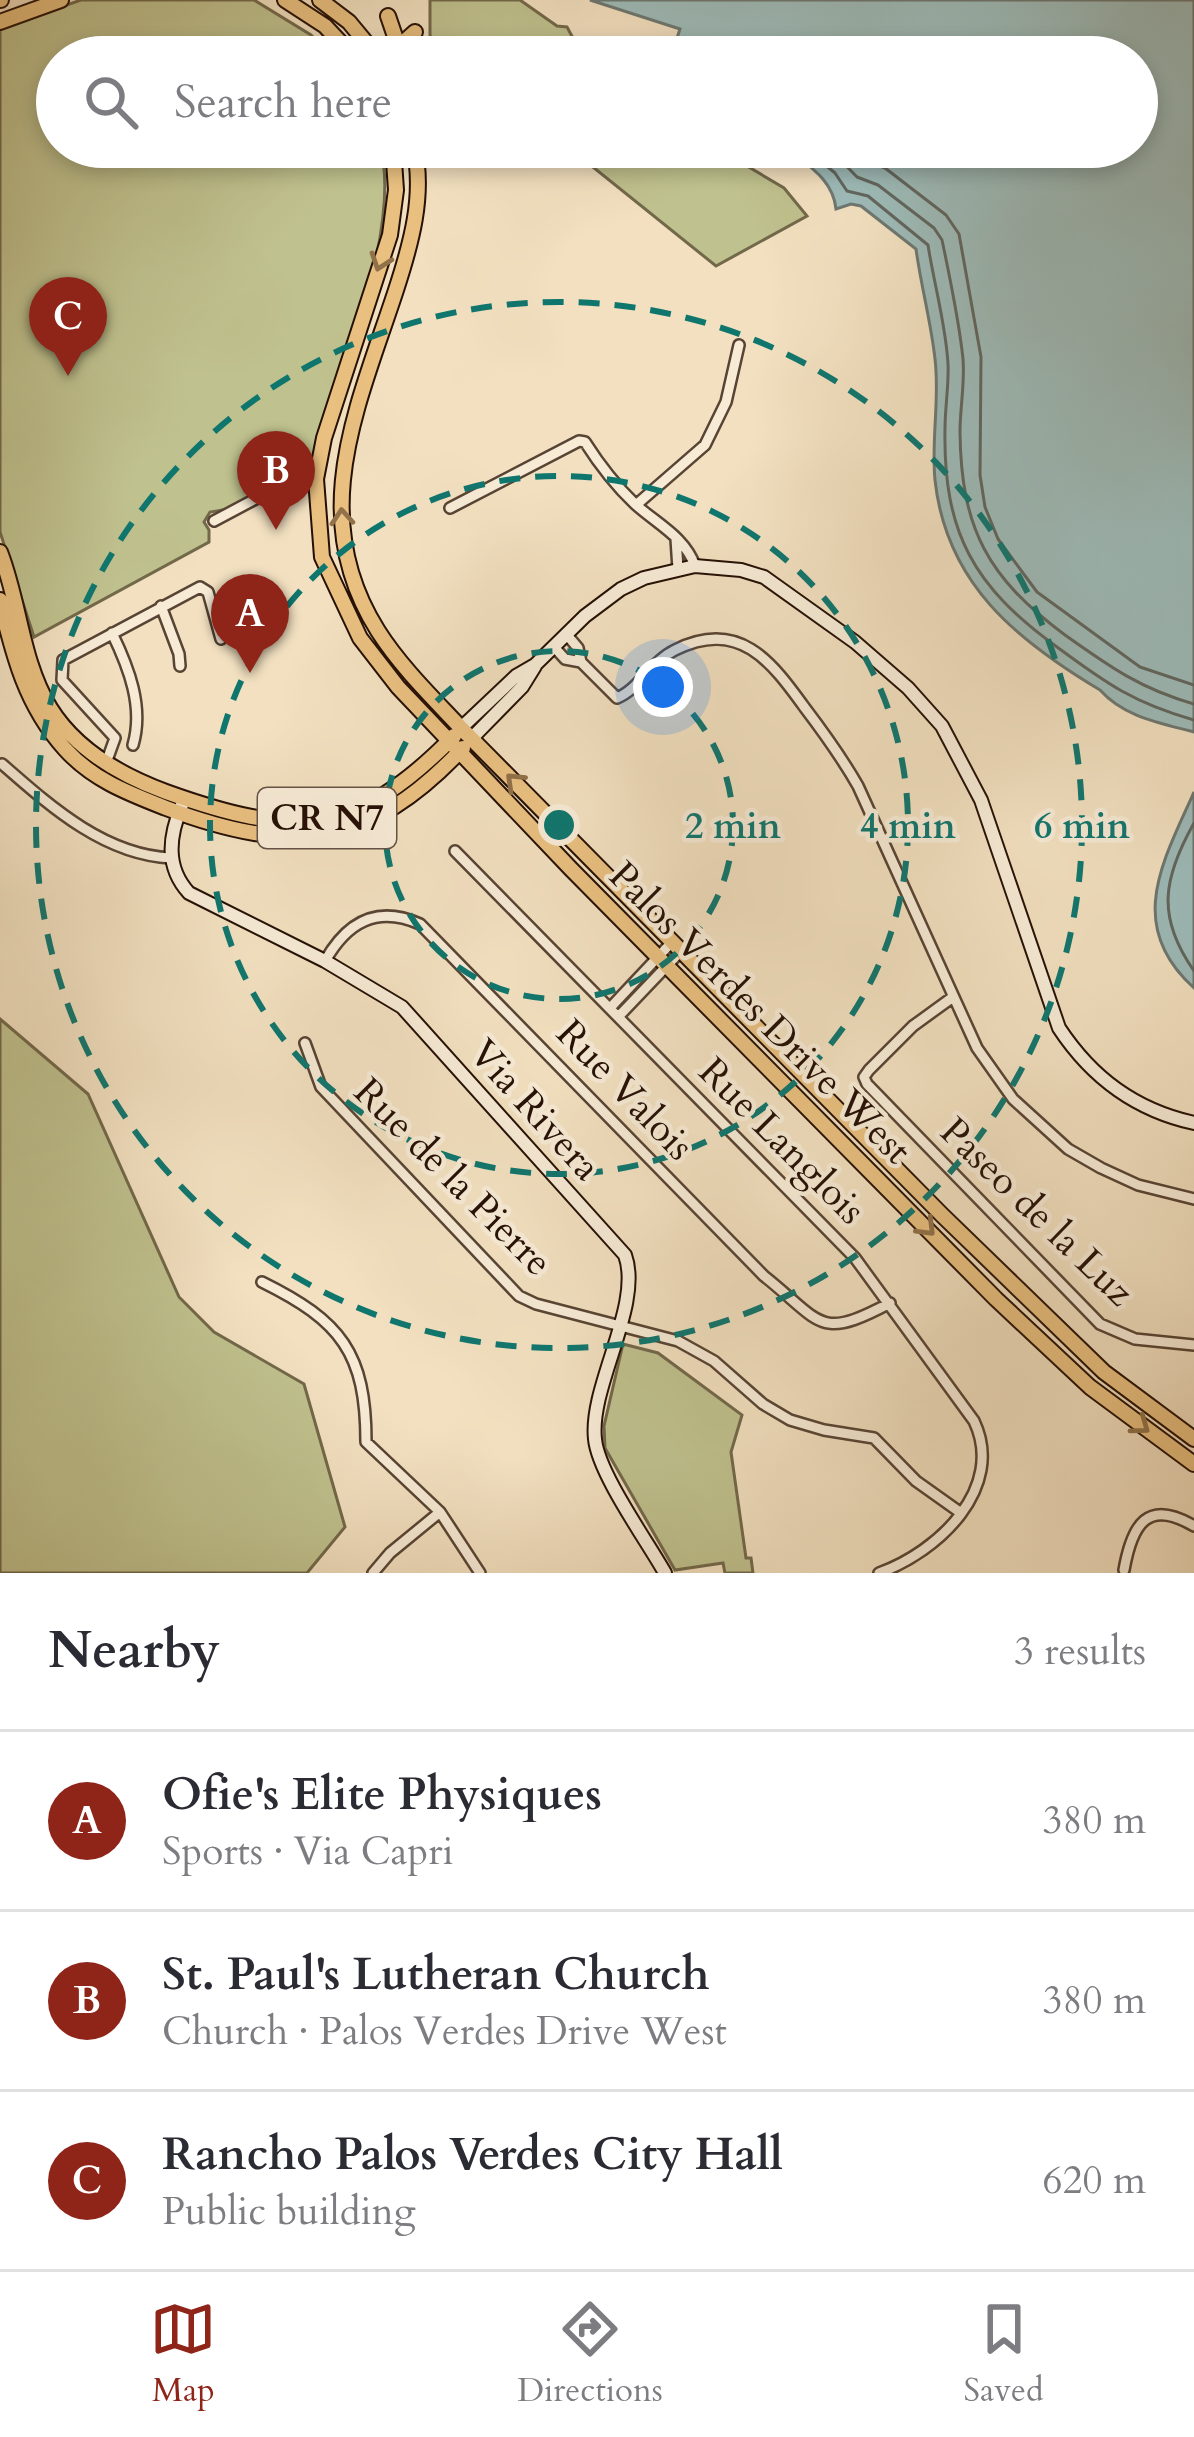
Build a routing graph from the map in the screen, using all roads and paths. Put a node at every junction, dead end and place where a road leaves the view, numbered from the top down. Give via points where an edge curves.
1 (61, 0) edge
2 (320, 0) edge
3 (287, 1) edge
4 (388, 16) dead end
5 (0, 22) edge
6 (415, 32) dead end
7 (334, 36) edge
8 (361, 36) edge
9 (395, 36) edge
10 (411, 36) edge
11 (394, 168) edge
12 (418, 168) edge
13 (739, 345) dead end
14 (316, 479) junction
15 (636, 505) junction
16 (450, 508) dead end
17 (214, 521) dead end
18 (676, 539) junction
19 (0, 552) edge
20 (695, 566) junction
21 (678, 569) junction
22 (0, 600) edge
23 (161, 606) junction
24 (112, 633) junction
25 (567, 635) junction
26 (221, 639) dead end
27 (555, 647) junction
28 (581, 662) junction
29 (180, 667) dead end
30 (112, 733) junction
31 (466, 734) junction
32 (133, 745) dead end
33 (63, 747) junction
34 (454, 747) junction
35 (102, 757) junction
36 (2, 764) edge
37 (181, 805) junction
38 (308, 821) junction
39 (252, 835) junction
40 (455, 851) dead end
41 (171, 858) junction
42 (677, 947) junction
43 (325, 961) junction
44 (662, 963) junction
45 (953, 997) junction
46 (614, 1013) junction
47 (305, 1043) dead end
48 (1194, 1123) edge
49 (1194, 1199) edge
50 (262, 1282) dead end
51 (890, 1303) junction
52 (619, 1327) junction
53 (1194, 1345) edge
54 (1104, 1372) junction
55 (1090, 1387) junction
56 (1194, 1439) edge
57 (1194, 1464) edge
58 (440, 1512) junction
59 (961, 1514) junction
60 (1194, 1526) edge
61 (1124, 1570) dead end
62 (373, 1573) edge
63 (480, 1573) edge
64 (665, 1573) edge
65 (878, 1573) edge

1 - 5 main road
2 - 8 main road
3 - 7 main road
4 - 9 main road
6 - 10 main road
11 -> 14 main road, Palos Verdes Drive West via 390,235
31 -> 12 main road, Palos Verdes Drive West via 375,628 351,573 340,508 348,436 407,256
13 - 15 street via 726,402 705,445
14 - 17 street via 295,478
14 - 34 main road, Palos Verdes Drive West via 322,557 341,602 375,659
15 - 16 street via 579,441
15 - 18 street
18 - 20 street
18 - 21 street
19 - 35 main road, CR N7 via 40,688 59,720
20 - 21 street
20 - 48 street via 781,586 925,706 981,800 1059,1028 1118,1093
21 - 25 street via 620,589
22 - 33 main road, CR N7 via 23,685
23 - 24 street
23 - 26 street via 205,589
23 - 29 street
24 - 30 street via 69,656 60,673
24 - 32 street via 133,688
25 - 27 street
25 - 28 street
27 - 28 street
27 - 31 street via 516,676
28 - 45 street via 617,698 671,651 695,642 747,646 771,662 858,786
30 - 35 street
30 - 35 street
31 - 34 main road, CR N7
42 -> 31 main road, Palos Verdes Drive West
33 - 35 main road
33 - 37 main road, CR N7 via 100,780
34 - 38 main road, CR N7 via 374,801
34 - 39 main road, CR N7 via 412,795 370,820 317,836
34 - 44 main road, Palos Verdes Drive West
35 - 37 main road, CR N7
36 - 41 street via 71,822 142,856
37 - 38 main road, CR N7
37 - 39 main road, CR N7
37 - 41 street
38 - 39 main road via 298,830
40 - 46 street, Rue Langlois
41 - 43 street, Via Rivera via 189,892
42 - 44 street
42 - 54 main road, Palos Verdes Drive West
43 - 51 street, Rue Valois via 344,932 366,918 420,924 764,1276 823,1323 847,1324
43 - 52 street, Via Rivera via 402,1007 619,1246 630,1274
44 - 46 street
44 -> 55 main road, Palos Verdes Drive West
45 - 49 street via 992,1072 1040,1126 1116,1176
45 - 53 street, Paseo de la Luz via 864,1077 1100,1324 1135,1339
46 - 51 street, Rue Langlois
47 - 52 street, Rue de la Pierre via 322,1087 519,1296
50 - 58 street via 332,1324 364,1389 366,1442
51 - 59 street, Rue Langlois via 981,1436 978,1486
52 - 59 street, Rue de la Pierre via 699,1350 790,1420 874,1438
52 - 64 street, Via Rivera via 594,1437
54 - 55 main road
54 - 56 main road, Palos Verdes Drive West
55 -> 57 main road, Palos Verdes Drive West
58 - 62 street
58 - 63 street
59 - 65 street via 916,1557
60 - 61 street via 1169,1514 1150,1516 1137,1526

